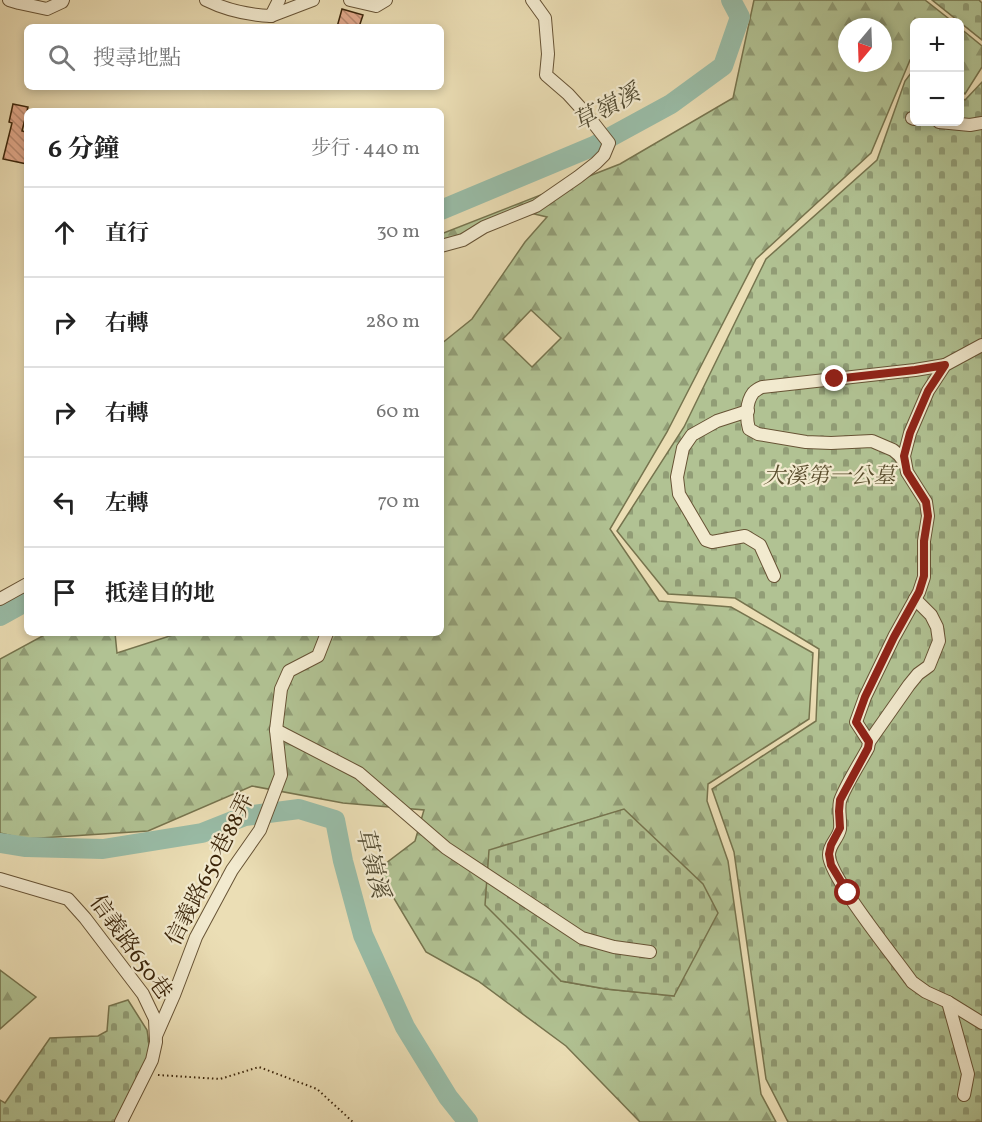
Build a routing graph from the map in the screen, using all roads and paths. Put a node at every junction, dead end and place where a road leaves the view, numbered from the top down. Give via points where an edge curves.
1 (9, 0) edge
2 (63, 0) edge
3 (206, 0) edge
4 (279, 0) edge
5 (350, 0) edge
6 (386, 0) edge
7 (532, 0) edge
8 (307, 2) edge
9 (272, 16) junction
10 (982, 123) edge
11 (964, 124) edge
12 (444, 245) edge
13 (982, 345) edge
14 (945, 365) junction
15 (748, 411) junction
16 (906, 463) junction
17 (774, 576) dead end
18 (24, 586) edge
19 (0, 599) edge
20 (915, 599) junction
21 (326, 636) edge
22 (276, 730) junction
23 (869, 742) junction
24 (0, 879) edge
25 (650, 951) dead end
26 (948, 1002) junction
27 (982, 1023) edge
28 (156, 1036) junction
29 (143, 1078) junction
30 (964, 1095) dead end
31 (121, 1122) edge
32 (353, 1122) edge

1 - 2 lane via 47,9
3 - 9 lane via 254,16
4 - 9 lane
5 - 6 lane via 375,6
7 - 12 lane via 545,18 546,75 568,94 609,143 596,163 536,206
8 - 9 lane
10 - 11 lane
13 - 14 lane
14 - 15 lane via 762,387 753,393
14 - 16 lane via 928,391 910,433
15 - 16 lane via 749,429 758,434 806,442 872,441 893,450
15 - 17 lane via 717,421 692,435 682,448 677,477 680,494 706,540 745,536 760,545
16 - 20 lane via 907,472 926,502 928,516 924,576
18 - 19 lane
20 - 23 lane via 858,713 856,722
20 - 23 lane via 931,615 939,641 929,666 909,685
21 - 22 lane, 信義路650巷88弄 via 318,656 290,671 281,689
22 - 25 lane via 359,773 446,848 582,938
22 - 28 lane, 信義路650巷88弄 via 281,775 260,830 232,870 196,937
23 - 26 lane via 840,800 840,828 831,845 831,865 912,982
24 - 28 lane, 信義路650巷 via 68,899 142,994 155,1019
26 - 27 lane
26 - 30 lane via 968,1074
28 - 29 lane, 信義路650巷 via 152,1060
29 - 31 lane, 信義路650巷
29 - 32 path via 158,1075 220,1079 259,1067 318,1089

